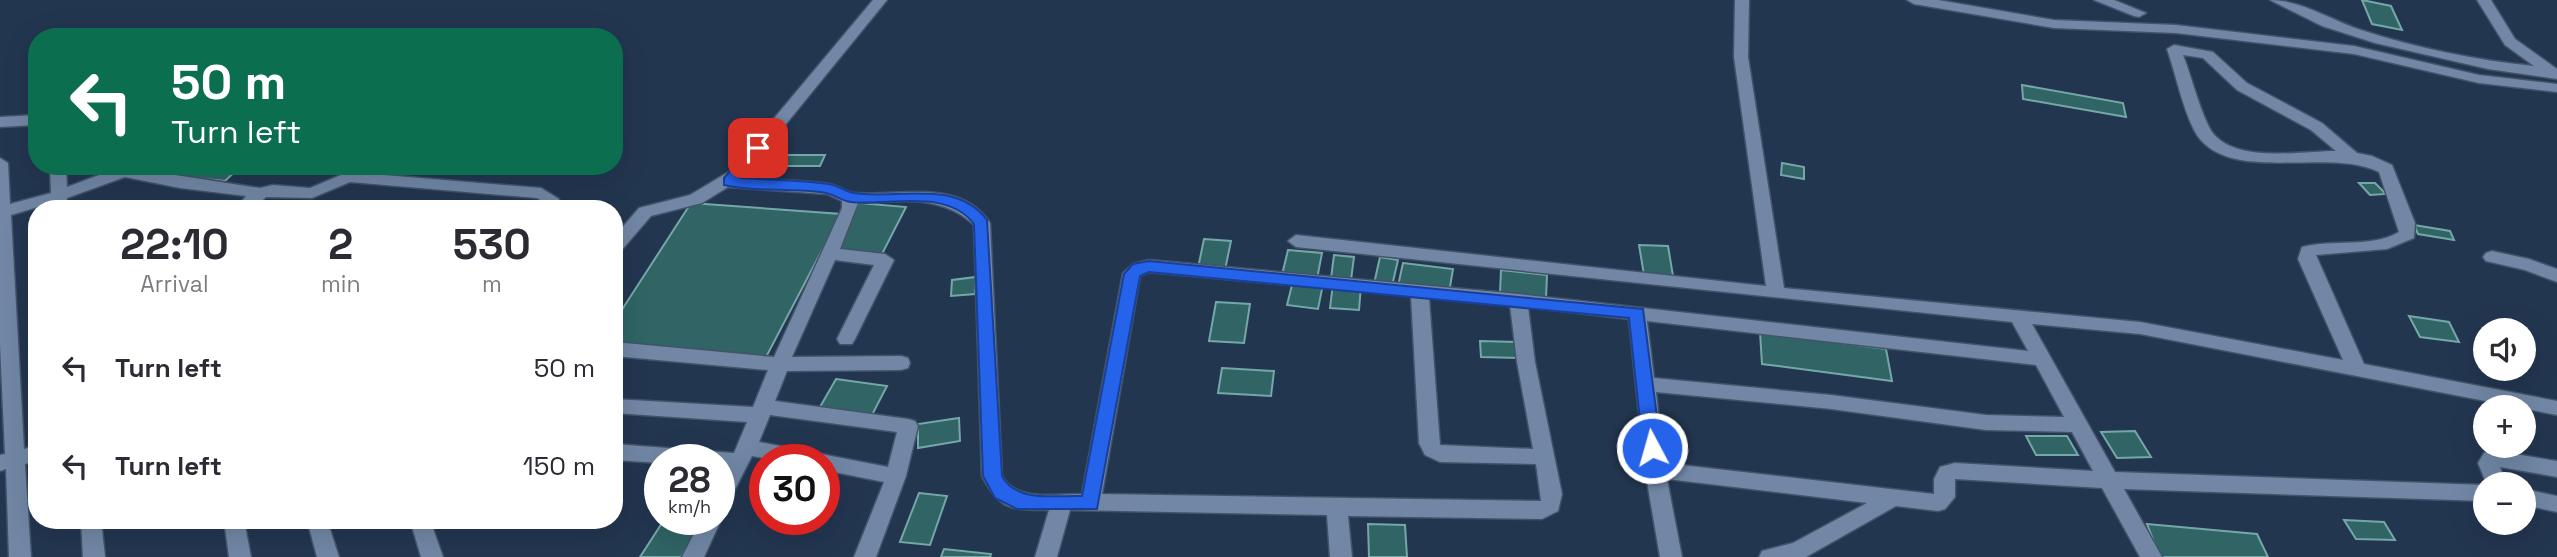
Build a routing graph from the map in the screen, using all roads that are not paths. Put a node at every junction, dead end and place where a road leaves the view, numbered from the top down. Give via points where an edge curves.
1 (880, 0) edge
2 (1742, 0) edge
3 (1914, 0) edge
4 (2101, 0) edge
5 (2277, 0) edge
6 (2484, 0) edge
7 (2139, 13) dead end
8 (2176, 29) junction
9 (2174, 49) junction
10 (2555, 74) edge
11 (2557, 88) edge
12 (28, 120) edge
13 (0, 122) edge
14 (2352, 157) junction
15 (0, 163) edge
16 (58, 175) edge
17 (120, 175) edge
18 (153, 175) edge
19 (729, 182) junction
20 (260, 193) junction
21 (850, 198) junction
22 (59, 200) edge
23 (63, 200) edge
24 (253, 200) edge
25 (551, 200) edge
26 (28, 207) edge
27 (2, 212) junction
28 (623, 238) edge
29 (1296, 241) dead end
30 (829, 254) junction
31 (2492, 257) dead end
32 (2557, 276) edge
33 (1420, 292) junction
34 (1776, 293) junction
35 (1518, 300) junction
36 (1637, 313) junction
37 (2017, 314) junction
38 (4, 331) edge
39 (846, 339) dead end
40 (623, 350) edge
41 (2041, 359) junction
42 (901, 363) dead end
43 (779, 364) junction
44 (2356, 368) junction
45 (2409, 378) junction
46 (1645, 384) junction
47 (2557, 398) edge
48 (623, 406) edge
49 (2557, 408) edge
50 (761, 411) junction
51 (2079, 424) junction
52 (623, 453) edge
53 (742, 454) junction
54 (749, 455) edge
55 (1545, 457) junction
56 (18, 458) edge
57 (840, 465) edge
58 (735, 468) edge
59 (2557, 469) edge
60 (1654, 470) junction
61 (2492, 472) edge
62 (896, 476) junction
63 (2108, 480) junction
64 (2473, 493) edge
65 (1894, 498) junction
66 (2536, 500) edge
67 (1061, 504) junction
68 (1090, 504) junction
69 (2557, 504) edge
70 (1337, 510) junction
71 (91, 529) edge
72 (235, 529) edge
73 (320, 529) edge
74 (423, 529) edge
75 (703, 535) edge
76 (20, 557) edge
77 (94, 557) edge
78 (240, 557) edge
79 (328, 557) edge
80 (432, 557) edge
81 (693, 557) edge
82 (865, 557) edge
83 (1046, 557) edge
84 (1341, 557) edge
85 (1671, 557) edge
86 (1770, 557) edge
87 (2151, 557) edge

1 - 19 street
2 - 34 street via 1742,69
3 - 8 street via 2054,24
4 - 7 street
5 - 10 street via 2387,41 2488,65
6 - 10 street via 2510,42
8 - 9 street
8 - 11 street via 2354,50 2479,79
9 - 14 street via 2208,55 2222,75 2312,123
9 - 14 street via 2202,130 2221,150 2256,156
12 - 13 street
14 - 44 street via 2386,169 2407,223 2407,234 2400,240 2308,251 2307,259
15 - 27 street
16 - 22 street
17 - 23 street
18 - 20 street
19 - 21 street via 830,189
19 - 28 street via 696,199 645,212
20 - 24 street
20 - 25 street via 312,193 353,177 541,193
21 - 30 street via 850,208
21 - 67 street via 921,197 949,202 973,211 982,223 992,476 1001,493 1017,501
26 - 27 street
27 - 38 street
29 - 34 street
30 - 39 street via 885,260
30 - 43 street
31 - 32 street
33 - 35 street
33 - 55 street via 1432,450
33 - 68 street via 1279,276 1139,268 1132,274
34 - 37 street
35 - 36 street
35 - 55 street
36 - 41 street
36 - 46 street
37 - 41 street
37 - 44 street via 2140,328
38 - 56 street
40 - 43 street
41 - 51 street
42 - 43 street
43 - 50 street
44 - 45 street
45 - 47 street
45 - 49 street
46 - 51 street via 1972,422
46 - 60 street
48 - 50 street
50 - 53 street
50 - 62 street via 908,426
51 - 63 street
52 - 53 street
53 - 54 street
53 - 58 street
55 - 70 street via 1552,494 1550,505 1542,511
56 - 76 street
57 - 62 street
59 - 61 street via 2491,458
60 - 65 street
60 - 85 street
62 - 82 street
63 - 64 street
63 - 65 street via 1955,471 1947,473 1945,496 1938,503
63 - 87 street
65 - 86 street via 1798,551
66 - 69 street
67 - 68 street
67 - 83 street
68 - 70 street
70 - 84 street
71 - 77 street
72 - 78 street
73 - 79 street
74 - 80 street
75 - 81 street

